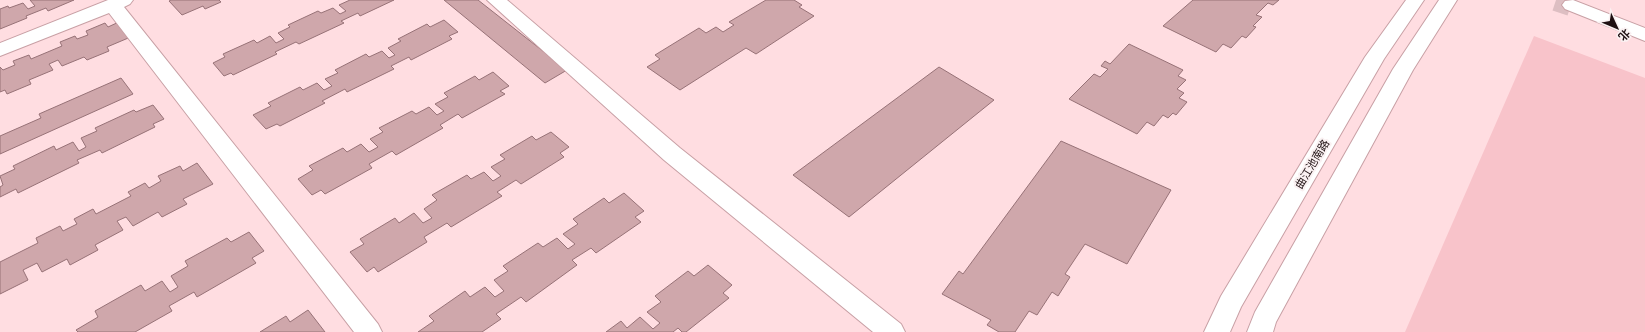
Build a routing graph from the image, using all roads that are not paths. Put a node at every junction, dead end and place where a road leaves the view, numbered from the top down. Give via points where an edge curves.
1 (496, 0) edge
2 (1415, 0) edge
3 (1448, 0) edge
4 (118, 2) edge
5 (1571, 5) tunnel mouth
6 (1645, 35) edge
7 (0, 50) edge
8 (369, 332) edge
9 (892, 332) edge
10 (1217, 332) edge
11 (1260, 332) edge

1 - 9 street via 672,154
2 - 10 street, 曲江池南路 via 1375,57 1230,303
3 - 11 street via 1403,69 1264,320
4 - 7 street
4 - 8 street
5 - 6 street

